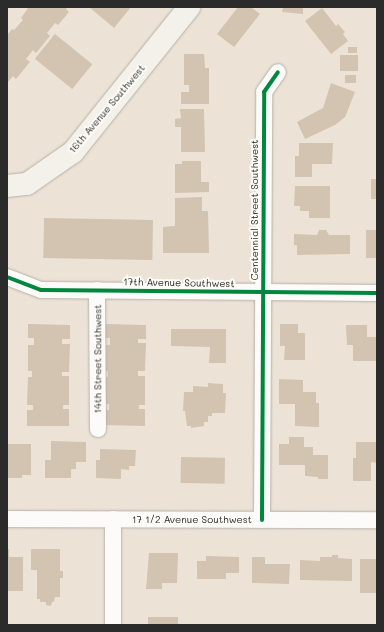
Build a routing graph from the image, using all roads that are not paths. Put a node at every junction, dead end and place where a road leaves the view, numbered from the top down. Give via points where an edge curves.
1 (189, 7) edge
2 (278, 72) dead end
3 (7, 186) edge
4 (7, 277) edge
5 (97, 290) junction
6 (263, 292) junction
7 (377, 293) edge
8 (98, 429) dead end
9 (7, 519) edge
10 (113, 519) junction
11 (262, 520) junction
12 (377, 520) edge
13 (113, 625) edge

1 - 3 street, 16th Avenue Southwest via 73,152 27,184
2 - 6 street, Centennial Street Southwest via 264,92
4 - 5 street, 17th Avenue Southwest via 41,290
5 - 6 street, 17th Avenue Southwest
5 - 8 street, 14th Street Southwest
6 - 7 street, 17th Avenue Southwest
6 - 11 street, Centennial Street Southwest
9 - 10 street, 17 1/2 Avenue Southwest
10 - 11 street, 17 1/2 Avenue Southwest
10 - 13 street
11 - 12 street, 17 1/2 Avenue Southwest

